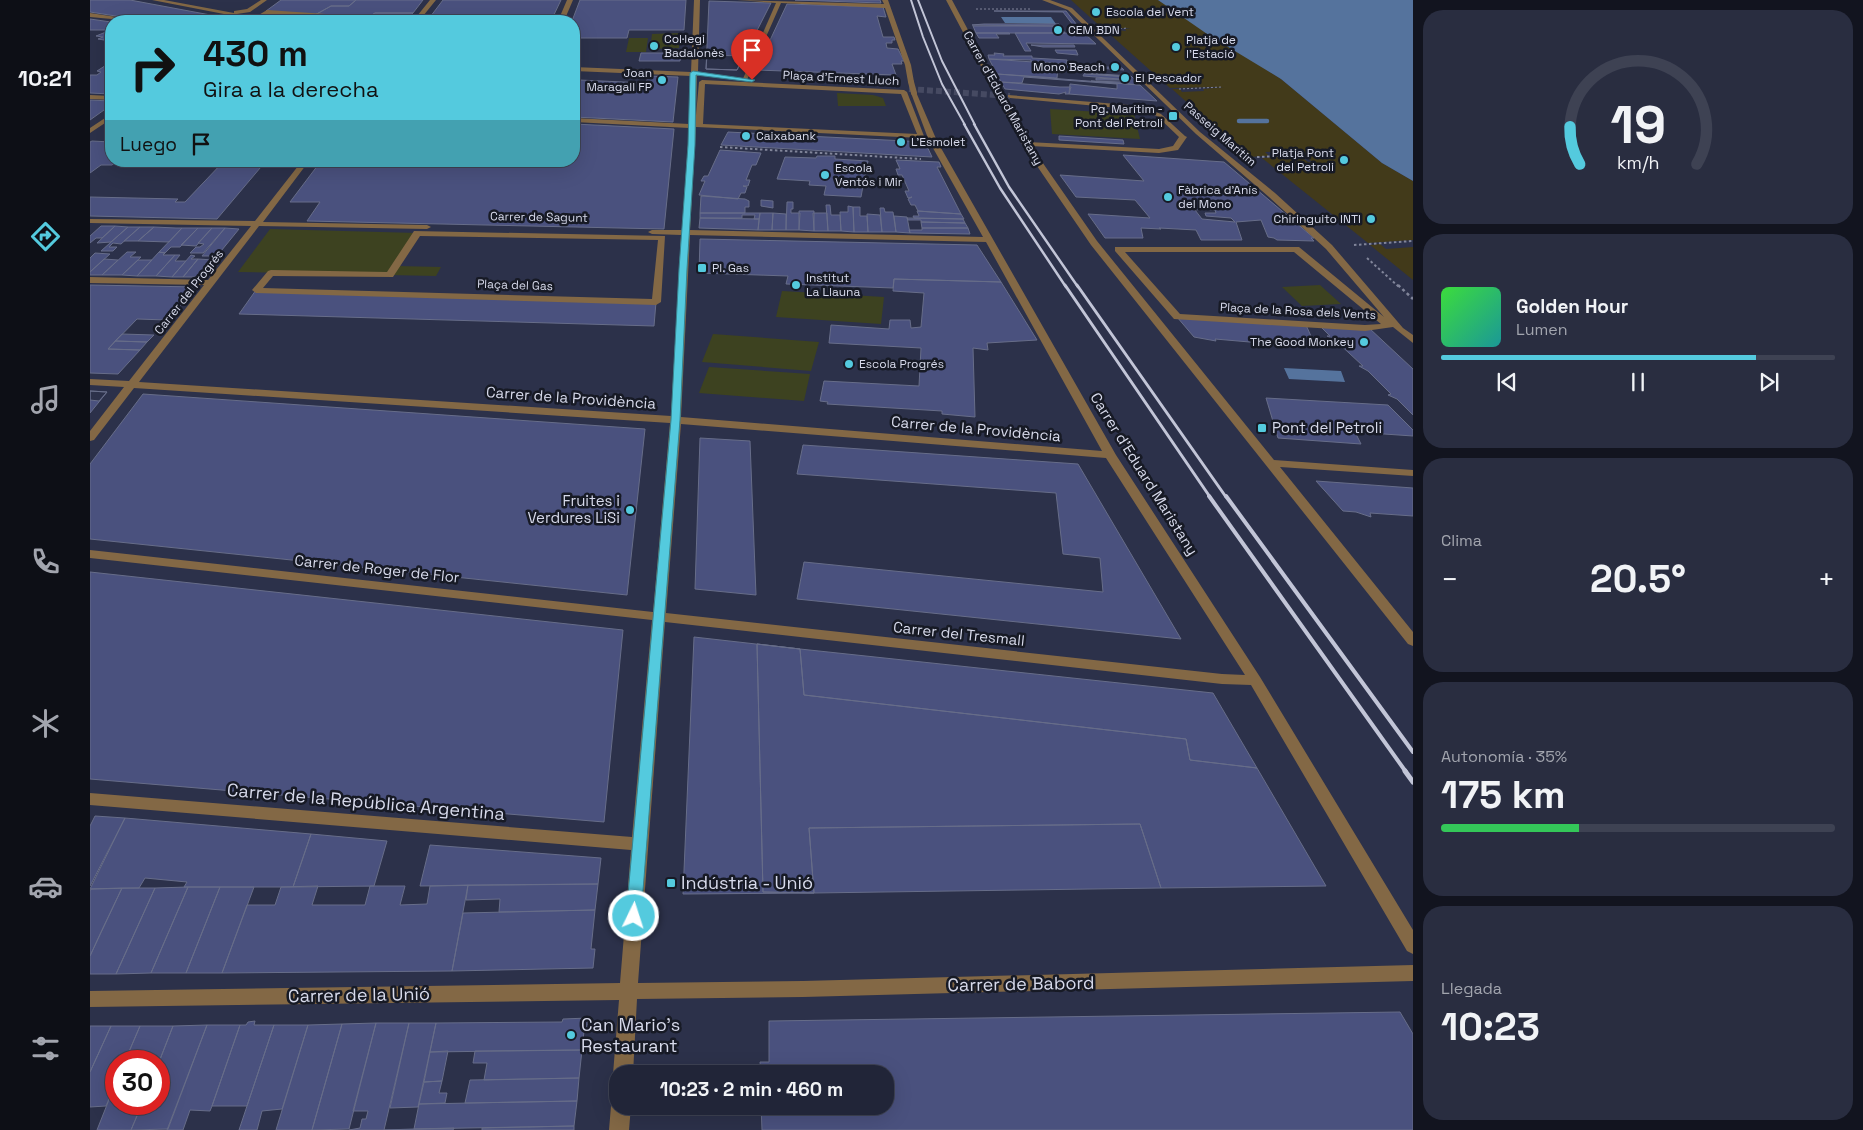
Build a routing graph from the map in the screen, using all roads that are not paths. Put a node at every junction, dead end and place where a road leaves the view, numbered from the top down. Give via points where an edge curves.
1 (155, 0) edge
2 (184, 0) edge
3 (198, 0) edge
4 (205, 0) edge
5 (264, 0) edge
6 (270, 0) edge
7 (433, 0) edge
8 (570, 0) edge
9 (697, 0) edge
10 (740, 0) edge
11 (949, 0) edge
12 (1045, 0) edge
13 (780, 1) edge
14 (886, 3) edge
15 (178, 4) junction
16 (188, 6) junction
17 (90, 15) edge
18 (235, 15) edge
19 (249, 15) edge
20 (262, 15) edge
21 (311, 15) edge
22 (421, 15) edge
23 (564, 15) edge
24 (105, 17) edge
25 (580, 69) edge
26 (693, 73) junction
27 (744, 80) junction
28 (911, 88) junction
29 (1010, 96) tunnel mouth
30 (90, 97) edge
31 (105, 98) edge
32 (105, 120) edge
33 (580, 120) edge
34 (695, 126) junction
35 (90, 131) edge
36 (1026, 144) junction
37 (301, 167) edge
38 (90, 221) edge
39 (258, 224) junction
40 (417, 233) joint
41 (685, 233) junction
42 (988, 240) junction
43 (1118, 249) joint
44 (90, 280) edge
45 (212, 283) junction
46 (1413, 340) edge
47 (90, 382) edge
48 (131, 386) junction
49 (676, 420) junction
50 (90, 438) edge
51 (1110, 455) junction
52 (1271, 463) junction
53 (1413, 472) edge
54 (90, 554) edge
55 (660, 618) junction
56 (1413, 641) edge
57 (1255, 680) junction
58 (90, 799) edge
59 (639, 844) junction
60 (1413, 946) edge
61 (1413, 974) edge
62 (628, 991) junction
63 (90, 999) edge
64 (624, 1065) edge
65 (621, 1115) edge
66 (620, 1130) edge

1 - 15 street
2 - 15 street
3 - 16 street
4 - 5 street via 198,5 239,12 251,10
6 - 19 street
7 - 22 street
8 - 23 street
9 - 26 street
10 - 13 street
11 - 36 street, Carrer d'Eduard Maristany
12 - 46 street, Passeig Marítim via 1070,9 1198,133 1272,195 1328,247 1400,330
13 - 14 street
13 - 27 street
14 - 28 street, Carrer d'Eduard Maristany via 908,65
15 - 16 street
16 - 18 street
17 - 24 street
20 - 21 street via 267,12
25 - 26 street
26 - 27 street
26 - 34 street
27 - 28 street
28 - 42 street, Carrer d'Eduard Maristany via 933,141
29 - 36 street via 1141,108 1159,114 1183,137 1175,148 1159,151
30 - 31 street
32 - 35 street
33 - 34 street
34 - 34 street, Plaça d'Ernest Lluch via 892,135 921,136 904,92 826,87 702,82
34 - 41 street
36 - 52 street, Carrer d'Eduard Maristany via 1094,243
37 - 39 street, Carrer del Progrés
38 - 39 street, Carrer de Sagunt
39 - 41 street, Carrer de Sagunt
39 - 45 street, Carrer del Progrés
40 - 40 street, Plaça del Gas via 390,275 271,273 256,290 656,302 662,238
41 - 42 street, Carrer de Sagunt
41 - 49 street
42 - 51 street, Carrer d'Eduard Maristany
43 - 43 street, Plaça de la Rosa dels Vents via 1177,317 1365,328 1389,326 1296,248
44 - 45 street
45 - 48 street, Carrer del Progrés
47 - 48 street, Carrer de la Providència
48 - 49 street, Carrer de la Providència
48 - 50 street, Carrer del Progrés
49 - 51 street, Carrer de la Providència
49 - 55 street
51 - 57 street, Carrer d'Eduard Maristany
52 - 53 street
52 - 56 street, Carrer d'Eduard Maristany
54 - 55 street, Carrer de Roger de Flor
55 - 57 street, Carrer del Tresmall
55 - 59 street
57 - 60 street, Carrer d'Eduard Maristany
58 - 59 street, Carrer de la República Argentina
59 - 62 street
61 - 62 street, Carrer de Babord
62 - 63 street, Carrer de la Unió
62 - 64 street
65 - 66 street

